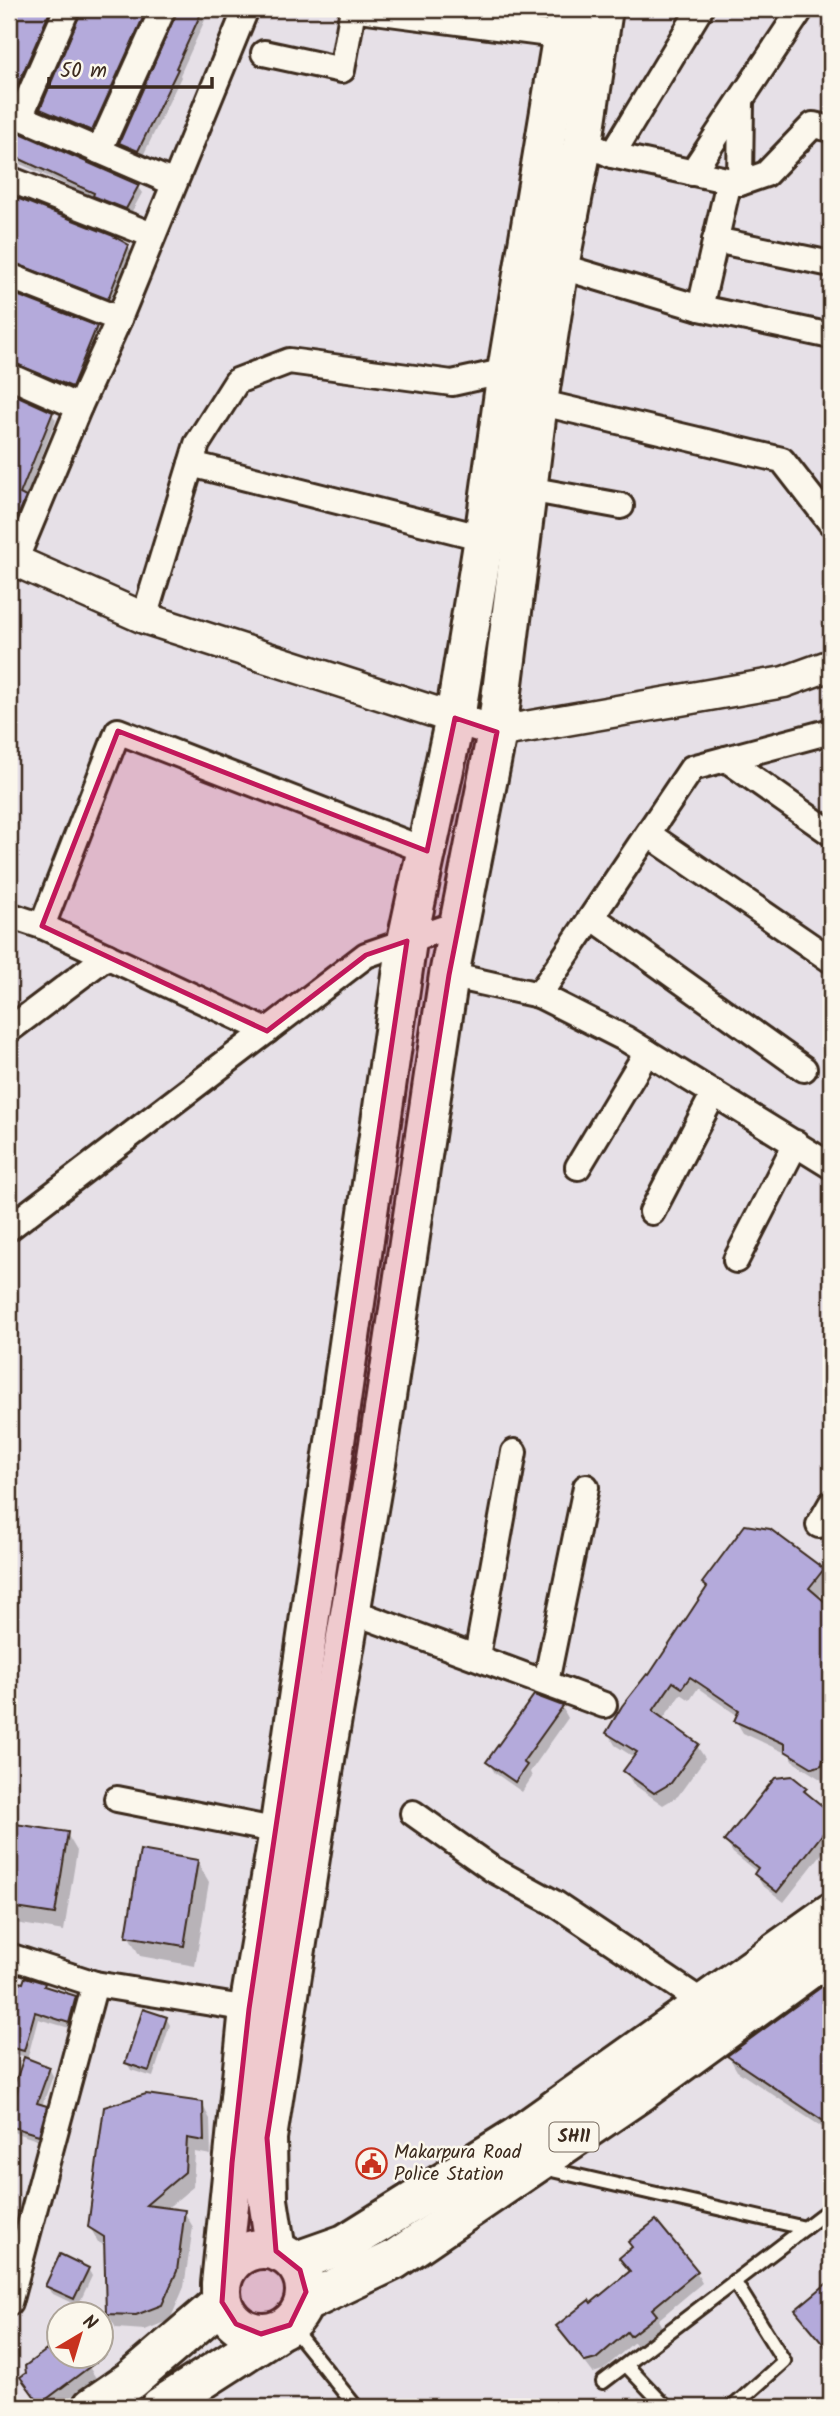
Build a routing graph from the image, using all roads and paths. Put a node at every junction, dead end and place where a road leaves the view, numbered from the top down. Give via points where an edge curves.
1 (67, 9) edge
2 (163, 9) edge
3 (246, 9) edge
4 (353, 9) edge
5 (359, 9) edge
6 (603, 9) edge
7 (700, 9) edge
8 (793, 11) edge
9 (566, 23) edge
10 (264, 53) dead end
11 (741, 99) junction
12 (15, 114) edge
13 (831, 128) edge
14 (598, 149) junction
15 (99, 150) junction
16 (692, 173) junction
17 (9, 179) edge
18 (734, 182) junction
19 (174, 183) junction
20 (152, 235) junction
21 (715, 240) junction
22 (831, 264) edge
23 (559, 266) junction
24 (9, 276) edge
25 (700, 308) junction
26 (120, 319) junction
27 (831, 336) edge
28 (507, 371) junction
29 (9, 376) edge
30 (538, 402) junction
31 (79, 407) junction
32 (191, 464) junction
33 (528, 489) junction
34 (621, 506) dead end
35 (831, 523) edge
36 (484, 538) junction
37 (12, 560) edge
38 (144, 618) junction
39 (831, 666) edge
40 (455, 718) junction
41 (831, 731) edge
42 (497, 732) junction
43 (726, 759) junction
44 (831, 833) edge
45 (648, 834) junction
46 (426, 851) junction
47 (9, 915) edge
48 (592, 917) junction
49 (459, 923) junction
50 (42, 926) junction
51 (407, 941) junction
52 (107, 956) junction
53 (831, 960) edge
54 (449, 975) junction
55 (539, 995) junction
56 (9, 1030) edge
57 (267, 1031) junction
58 (647, 1052) junction
59 (804, 1069) dead end
60 (714, 1093) junction
61 (796, 1143) junction
62 (831, 1166) edge
63 (578, 1167) dead end
64 (652, 1212) dead end
65 (9, 1228) edge
66 (736, 1260) dead end
67 (514, 1452) dead end
68 (586, 1488) dead end
69 (351, 1611) junction
70 (477, 1656) junction
71 (546, 1682) junction
72 (604, 1704) dead end
73 (117, 1799) dead end
74 (413, 1813) dead end
75 (279, 1831) junction
76 (831, 1913) edge
77 (831, 1953) edge
78 (9, 1956) edge
79 (95, 1984) junction
80 (705, 2004) junction
81 (249, 2009) junction
82 (532, 2166) junction
83 (831, 2208) edge
84 (805, 2228) junction
85 (285, 2256) junction
86 (734, 2281) junction
87 (221, 2293) junction
88 (9, 2303) edge
89 (290, 2320) junction
90 (626, 2365) junction
91 (603, 2382) dead end
92 (92, 2407) edge
93 (160, 2407) edge
94 (356, 2407) edge
95 (666, 2407) edge
96 (733, 2407) edge

1 - 12 street
2 - 15 street
3 - 19 street
4 - 10 street via 342,70
5 - 9 street
6 - 14 main road
7 - 14 street
8 - 11 street
9 - 28 main road
11 - 16 street
11 - 18 street
12 - 15 street
13 - 18 street via 813,125 766,174
14 - 16 street
14 - 23 main road
15 - 19 street
16 - 18 street
17 - 20 street
18 - 21 street
19 - 20 street
20 - 26 street
21 - 22 street
21 - 25 street
23 - 25 street
23 - 30 main road
24 - 26 street
25 - 27 street
26 - 31 street
28 - 32 street via 452,383 289,361 237,381 197,444
28 - 36 main road
29 - 31 street
30 - 33 main road
30 - 35 street via 782,460
31 - 37 street
32 - 36 street
32 - 38 street
33 - 34 street
33 - 42 main road
36 - 40 main road
37 - 38 street
38 - 40 street
39 - 42 street via 785,682
40 - 42 street
40 - 46 main road
41 - 43 street
42 - 49 main road
43 - 44 street
43 - 45 street via 692,768
45 - 48 street
45 - 53 street
46 - 50 street via 118,731
46 - 51 main road
47 - 50 street
48 - 55 street
48 - 59 street
49 - 51 street
49 - 54 main road
50 - 52 street
51 - 57 street via 366,955
51 - 75 main road
52 - 56 street
52 - 57 street
54 - 55 street
54 - 69 main road
55 - 58 street
57 - 65 street
58 - 60 street
58 - 63 street
60 - 61 street
60 - 64 street
61 - 62 street
61 - 66 street
67 - 70 street
68 - 71 street
69 - 70 street
69 - 85 main road via 267,2138 268,2200
70 - 71 street
71 - 72 street
73 - 75 street
74 - 80 street via 492,1869 556,1904
75 - 81 main road
76 - 80 main road
77 - 82 main road, SH11 via 722,2035
78 - 79 street
79 - 81 street
79 - 88 street
80 - 85 main road via 518,2136 345,2244
81 - 87 main road
82 - 84 lane
82 - 89 main road, SH11 via 394,2260
83 - 84 lane
84 - 86 lane
85 - 87 main road via 262,2249 248,2251 231,2264
85 - 89 main road via 305,2281
86 - 90 lane
86 - 96 lane via 784,2361
87 - 89 main road via 227,2314 248,2331 261,2334
87 - 92 main road via 131,2380
89 - 93 main road
89 - 94 lane
90 - 91 lane
90 - 95 lane

